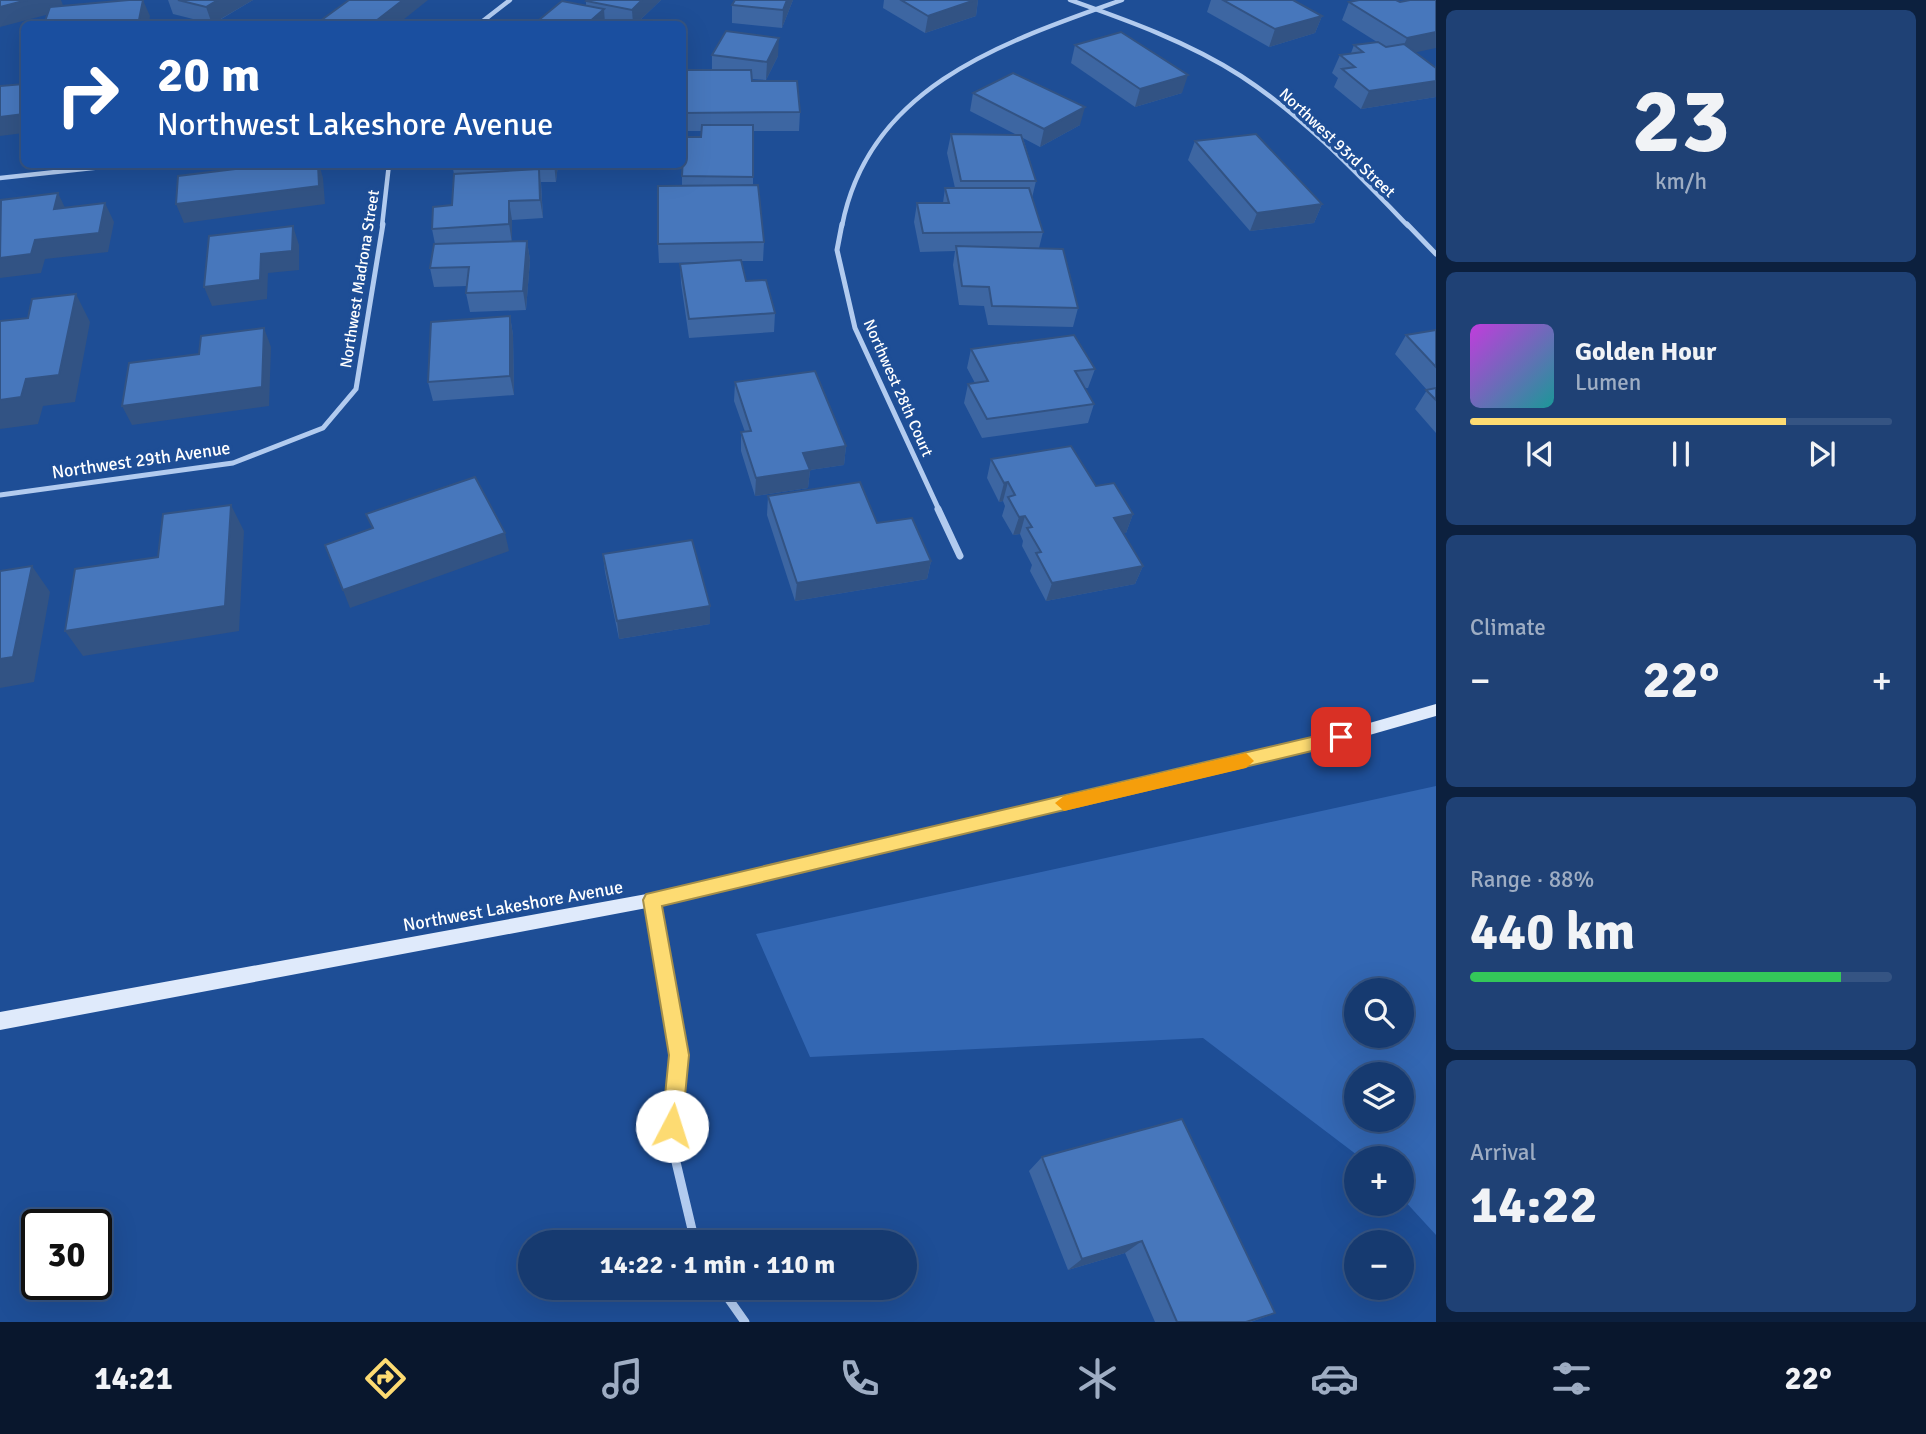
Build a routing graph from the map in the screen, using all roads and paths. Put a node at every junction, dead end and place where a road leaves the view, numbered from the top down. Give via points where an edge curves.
1 (510, 0) edge
2 (1070, 0) edge
3 (1122, 0) edge
4 (1097, 10) junction
5 (483, 21) edge
6 (93, 168) edge
7 (389, 168) edge
8 (0, 178) edge
9 (1436, 254) edge
10 (323, 428) joint
11 (0, 495) edge
12 (960, 556) dead end
13 (1436, 710) edge
14 (652, 900) junction
15 (0, 1021) edge
16 (692, 1230) edge
17 (729, 1300) edge
18 (745, 1322) edge

1 - 5 street
2 - 4 street, Northwest 93rd Street
3 - 4 street, Northwest 28th Court
4 - 9 street, Northwest 93rd Street via 1180,42 1262,90 1298,119
4 - 12 street, Northwest 28th Court via 1020,37 972,60 914,100 869,150 847,198 837,250 855,327
6 - 8 street
7 - 10 street, Northwest Madrona Street via 356,389
10 - 11 street, Northwest 29th Avenue via 233,463
13 - 14 main road, Northwest Lakeshore Avenue via 1317,744
14 - 15 main road, Northwest Lakeshore Avenue
14 - 16 street via 679,1055 671,1141
17 - 18 street

